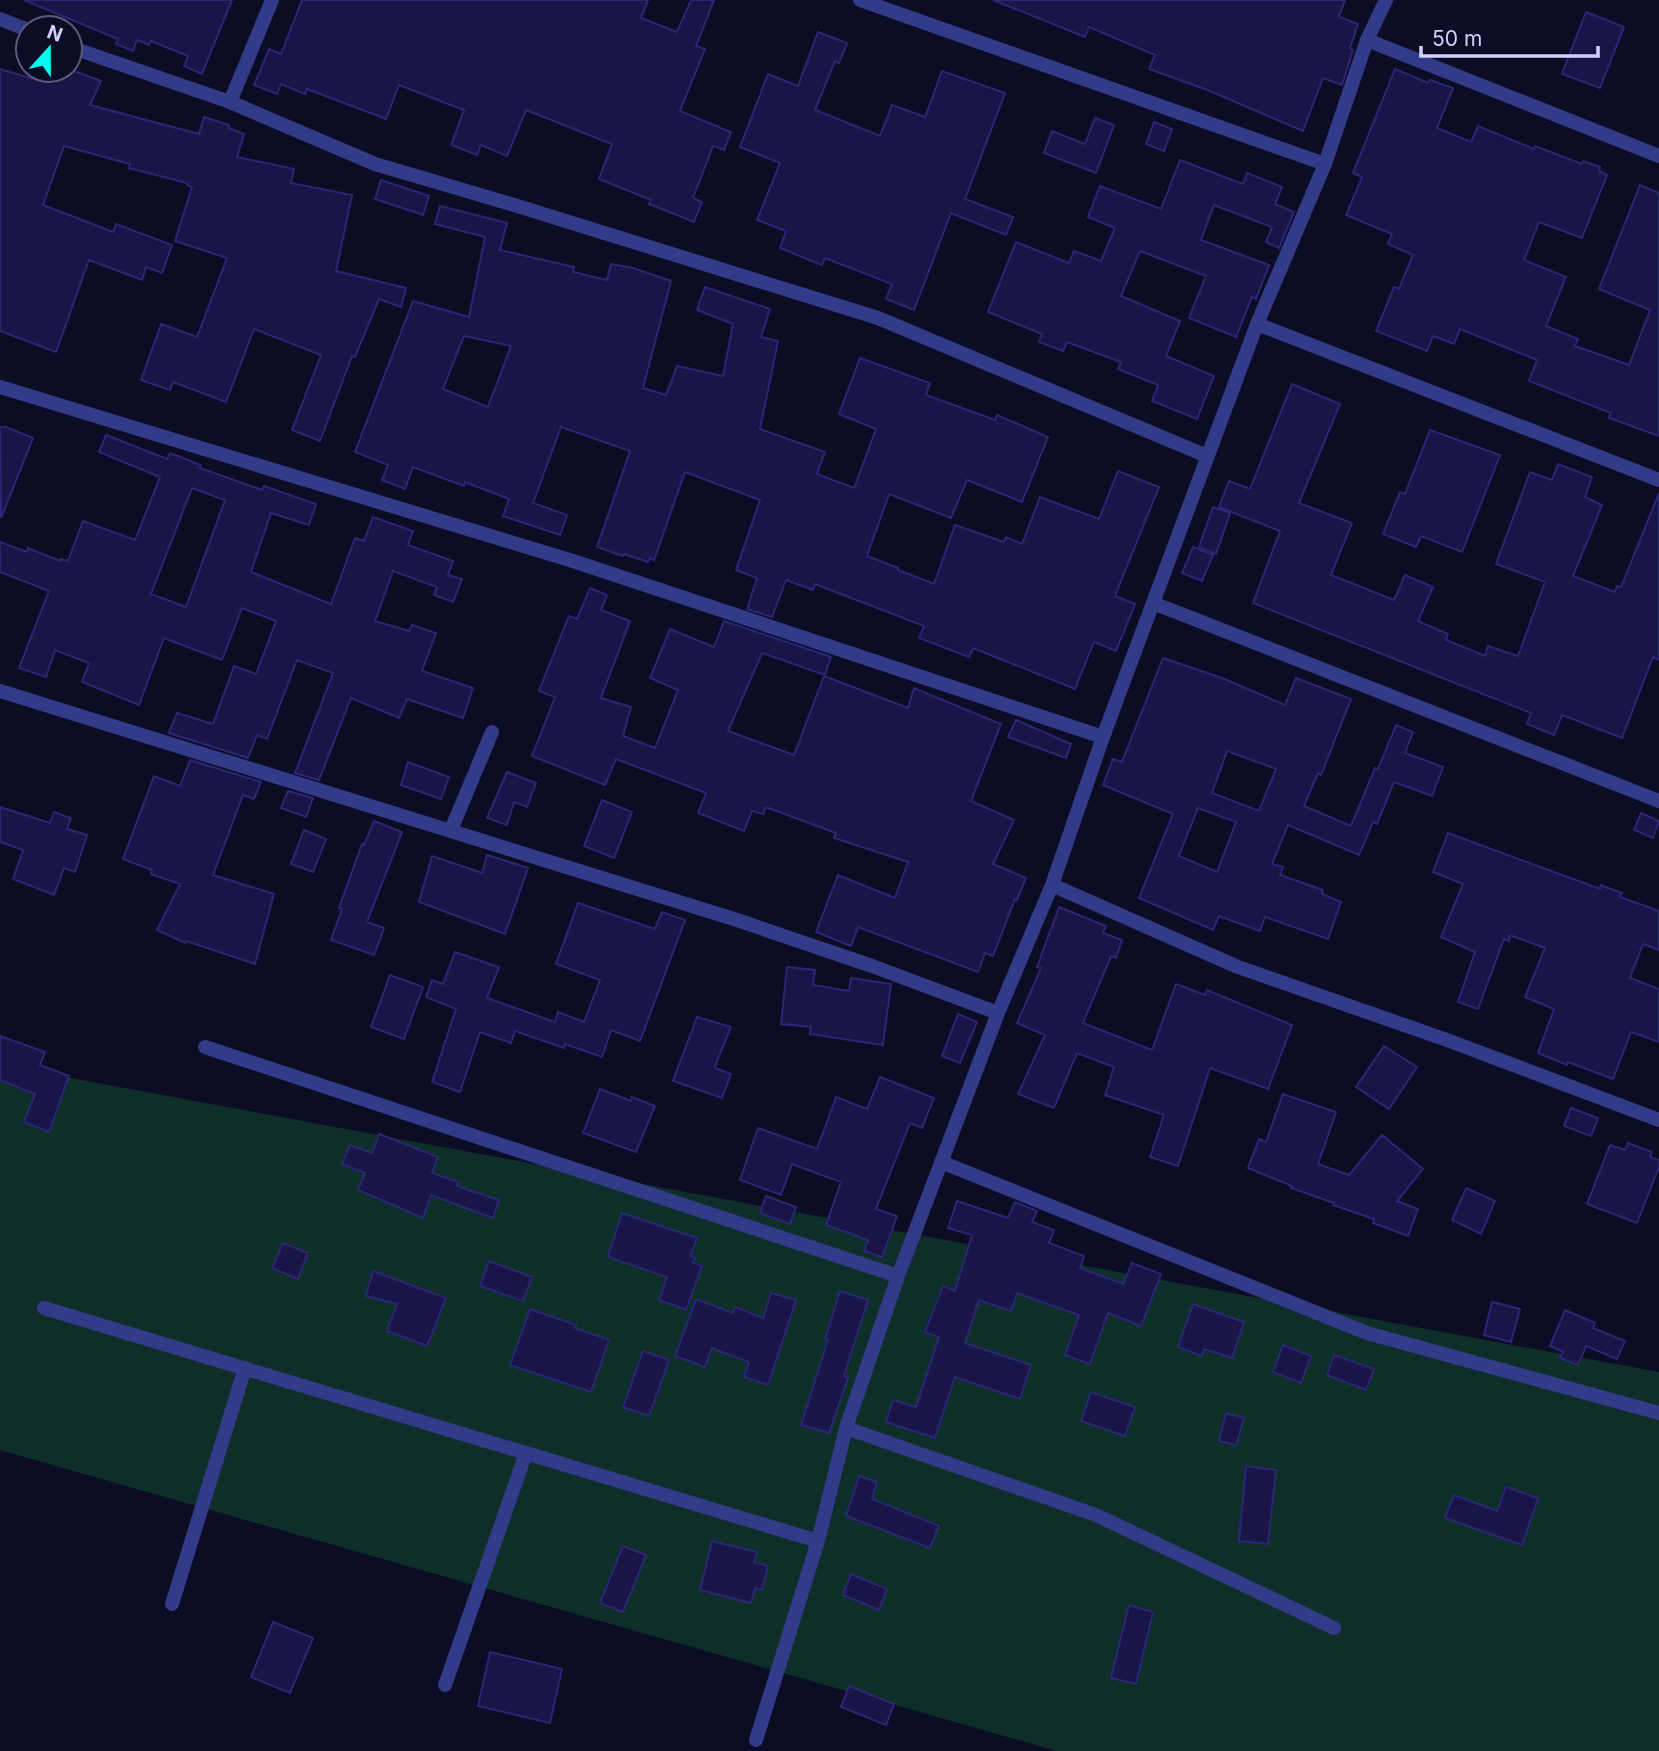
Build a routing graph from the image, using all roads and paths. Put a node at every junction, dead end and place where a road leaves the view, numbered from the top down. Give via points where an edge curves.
1 (272, 0) edge
2 (860, 0) edge
3 (1386, 0) edge
4 (1367, 40) junction
5 (84, 52) edge
6 (230, 102) junction
7 (1659, 156) edge
8 (1325, 164) junction
9 (1256, 324) junction
10 (0, 387) edge
11 (1207, 456) junction
12 (1659, 481) edge
13 (1153, 603) junction
14 (0, 691) edge
15 (492, 732) dead end
16 (1103, 737) junction
17 (1659, 801) edge
18 (452, 830) junction
19 (1052, 885) junction
20 (998, 1013) junction
21 (205, 1047) dead end
22 (1659, 1120) edge
23 (942, 1162) junction
24 (898, 1276) junction
25 (44, 1308) dead end
26 (245, 1368) junction
27 (1659, 1413) edge
28 (846, 1428) junction
29 (526, 1453) junction
30 (818, 1541) junction
31 (173, 1604) dead end
32 (1334, 1628) dead end
33 (445, 1685) dead end
34 (756, 1740) dead end

1 - 6 street
2 - 8 street
3 - 4 street
4 - 7 street
4 - 8 street
5 - 6 street
6 - 11 street via 375,164 878,318
8 - 9 street
9 - 11 street
9 - 12 street
10 - 16 street via 573,561
11 - 13 street
13 - 16 street
13 - 17 street
14 - 18 street
15 - 18 street
16 - 19 street
18 - 20 street via 734,919
19 - 20 street
19 - 22 street via 1238,967
20 - 23 street
21 - 24 street
23 - 24 street
23 - 27 street via 1367,1333
24 - 28 street
25 - 26 street
26 - 29 street
26 - 31 street
28 - 30 street
28 - 32 street via 1096,1515
29 - 30 street
29 - 33 street
30 - 34 street

